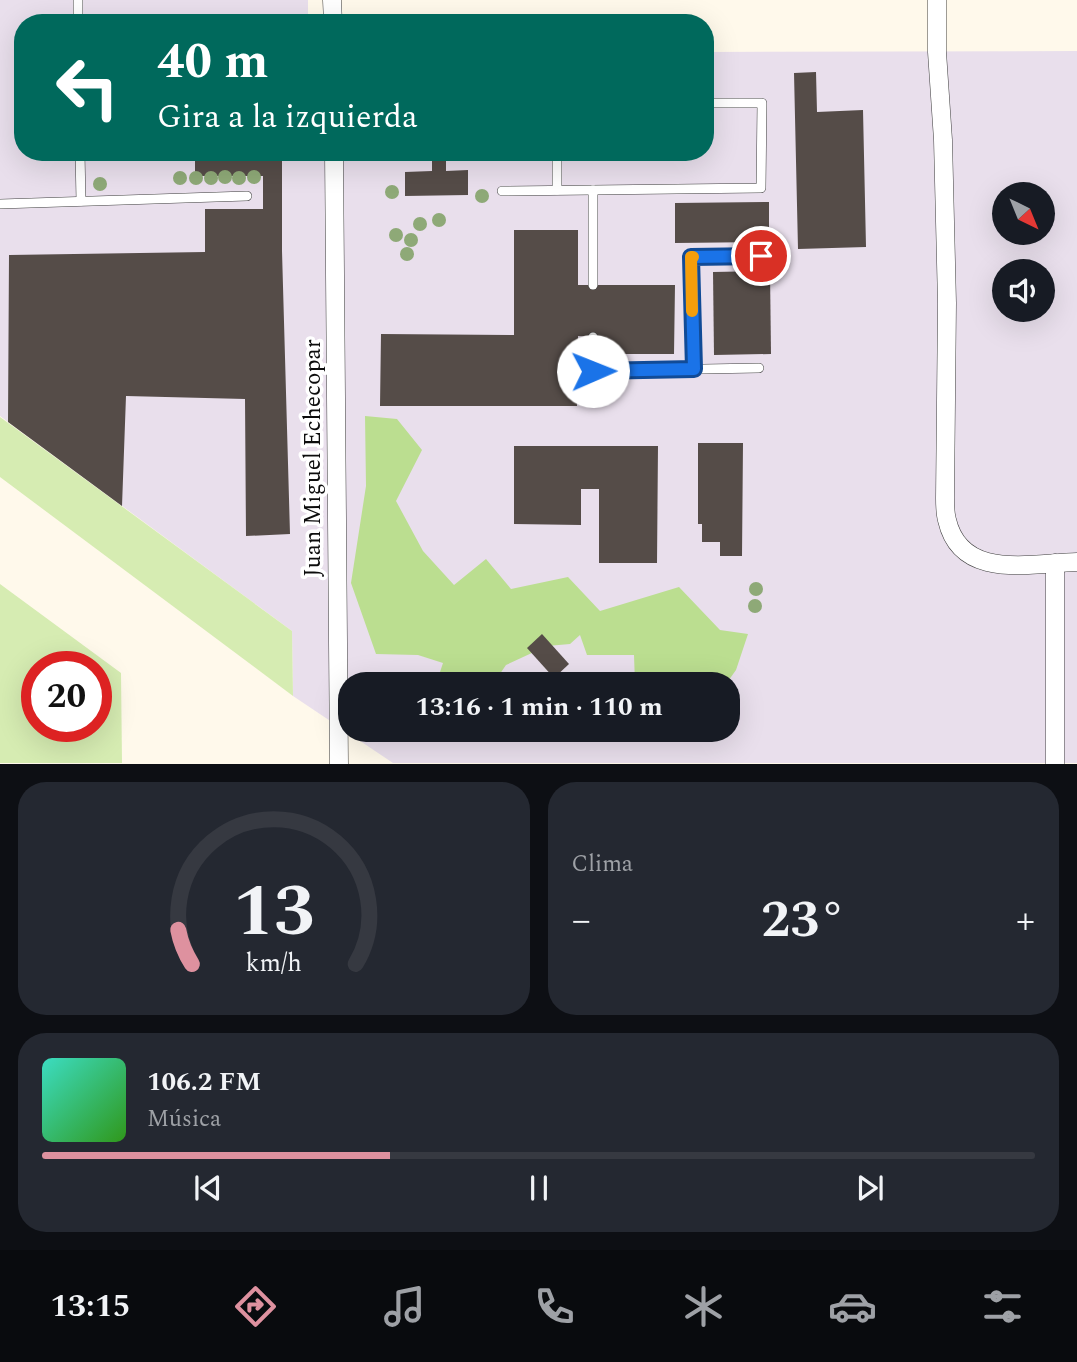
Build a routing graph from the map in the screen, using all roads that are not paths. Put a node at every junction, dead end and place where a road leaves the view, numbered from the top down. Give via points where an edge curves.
1 (937, 0) edge
2 (714, 103) edge
3 (80, 161) edge
4 (334, 161) edge
5 (557, 161) edge
6 (558, 190) junction
7 (593, 190) junction
8 (502, 191) dead end
9 (247, 196) dead end
10 (81, 201) junction
11 (0, 204) edge
12 (761, 256) dead end
13 (593, 285) dead end
14 (593, 337) dead end
15 (759, 368) dead end
16 (694, 369) junction
17 (1077, 562) edge
18 (1055, 563) junction
19 (339, 764) edge
20 (1055, 764) edge

1 - 18 street via 947,303 947,519 962,550 980,561
2 - 7 lane via 762,103 761,188
3 - 10 lane
4 - 19 street, Juan Miguel Echecopar
5 - 6 lane
6 - 7 lane
6 - 8 lane
7 - 13 lane
9 - 10 lane
10 - 11 lane
12 - 16 lane via 691,257
14 - 16 lane via 593,371
15 - 16 lane
17 - 18 street
18 - 20 street

